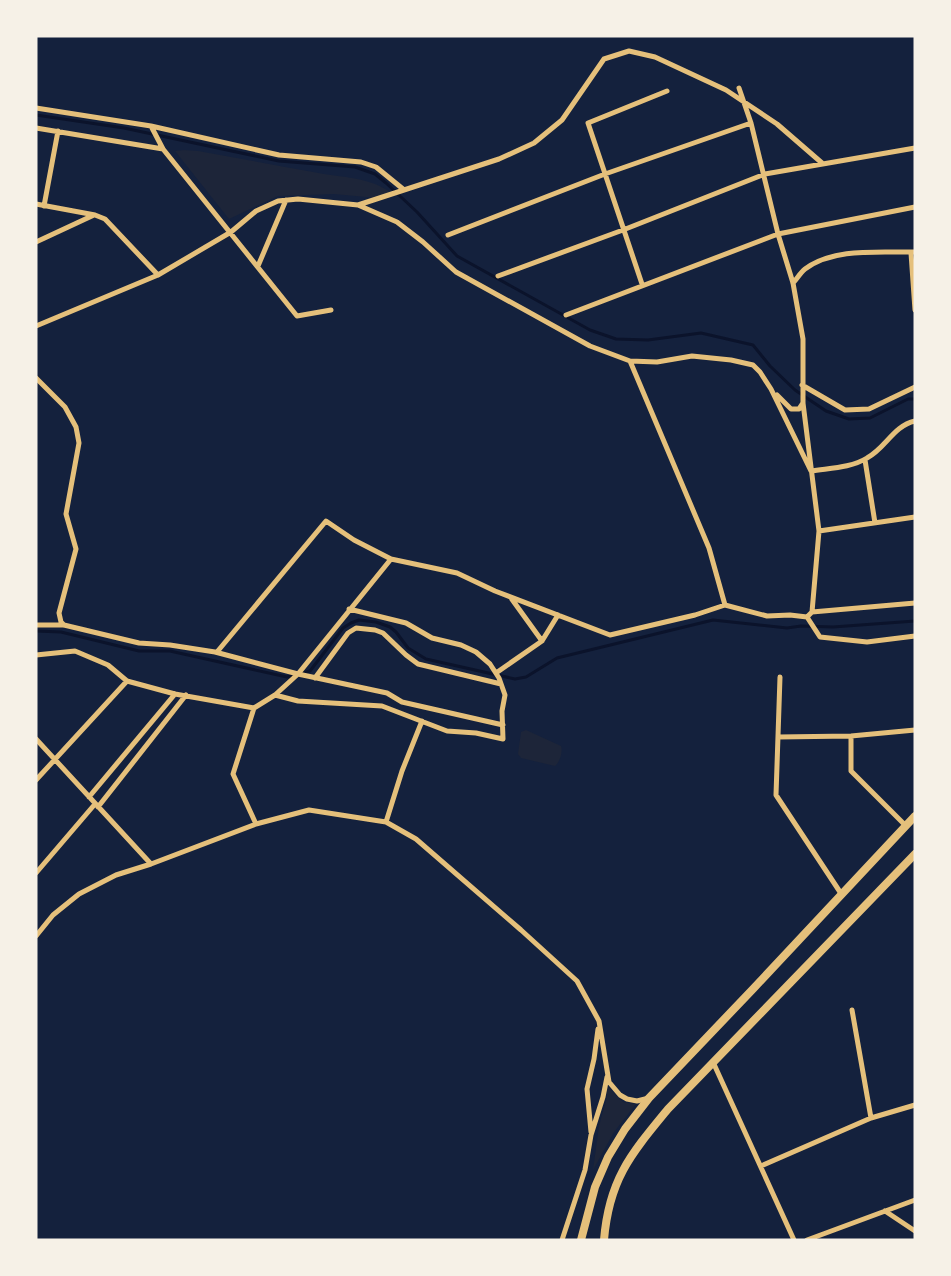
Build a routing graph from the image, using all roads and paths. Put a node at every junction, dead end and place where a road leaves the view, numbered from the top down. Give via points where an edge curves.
1 (739, 88) dead end
2 (667, 91) dead end
3 (744, 102) junction
4 (36, 108) edge
5 (751, 123) junction
6 (151, 126) junction
7 (36, 128) edge
8 (58, 131) junction
9 (915, 148) edge
10 (163, 149) junction
11 (822, 163) junction
12 (605, 174) junction
13 (765, 174) junction
14 (401, 190) junction
15 (286, 200) junction
16 (36, 204) edge
17 (358, 205) junction
18 (44, 206) junction
19 (915, 207) edge
20 (95, 215) junction
21 (623, 230) junction
22 (231, 232) junction
23 (778, 234) junction
24 (448, 235) dead end
25 (36, 242) edge
26 (913, 252) edge
27 (258, 266) junction
28 (158, 275) junction
29 (498, 276) dead end
30 (793, 283) junction
31 (642, 284) junction
32 (331, 310) dead end
33 (915, 310) edge
34 (566, 315) dead end
35 (36, 326) edge
36 (630, 361) junction
37 (36, 378) edge
38 (802, 385) junction
39 (915, 387) edge
40 (771, 389) junction
41 (803, 403) junction
42 (915, 421) edge
43 (865, 460) junction
44 (811, 471) junction
45 (915, 517) edge
46 (875, 523) junction
47 (819, 531) junction
48 (391, 559) junction
49 (510, 597) junction
50 (915, 603) edge
51 (725, 605) junction
52 (349, 609) junction
53 (809, 614) junction
54 (558, 615) junction
55 (36, 625) edge
56 (63, 625) junction
57 (915, 636) edge
58 (542, 641) junction
59 (217, 652) junction
60 (36, 655) edge
61 (298, 674) junction
62 (496, 674) junction
63 (780, 677) dead end
64 (315, 678) junction
65 (127, 681) junction
66 (501, 684) junction
67 (175, 694) junction
68 (186, 694) junction
69 (274, 695) junction
70 (254, 708) junction
71 (422, 721) junction
72 (503, 725) junction
73 (915, 730) edge
74 (850, 736) junction
75 (778, 737) junction
76 (36, 739) edge
77 (54, 759) junction
78 (36, 780) edge
79 (89, 797) junction
80 (97, 805) junction
81 (915, 816) edge
82 (386, 822) junction
83 (256, 824) junction
84 (906, 826) junction
85 (915, 854) edge
86 (151, 864) junction
87 (37, 869) edge
88 (843, 895) junction
89 (36, 936) edge
90 (852, 1010) dead end
91 (599, 1021) junction
92 (713, 1062) junction
93 (607, 1075) junction
94 (649, 1098) junction
95 (915, 1105) edge
96 (871, 1118) junction
97 (591, 1135) junction
98 (761, 1166) junction
99 (915, 1200) edge
100 (885, 1211) junction
101 (915, 1232) edge
102 (561, 1240) edge
103 (581, 1240) edge
104 (604, 1240) edge
105 (794, 1240) edge
106 (807, 1240) edge

1 - 3 street
2 - 12 street via 588,123
3 - 5 street
3 - 11 street
3 - 14 street via 655,57 629,51 604,59 562,120 534,143 499,159
4 - 6 street
5 - 12 street
5 - 13 street
6 - 10 street
6 - 14 street via 279,155 361,162 376,167
7 - 8 street
8 - 10 street
8 - 18 street
9 - 11 street
10 - 22 street
11 - 13 street
12 - 21 street
12 - 24 street
13 - 21 street
13 - 23 street
14 - 17 street
15 - 17 street
15 - 22 street via 256,211
15 - 27 street
16 - 18 street
17 - 36 street via 396,222 456,272 590,346
18 - 20 street
19 - 23 street
20 - 25 street
20 - 28 street via 105,219
21 - 29 street
21 - 31 street
22 - 27 street
22 - 28 street
23 - 30 street
23 - 31 street
26 - 30 street via 824,258 804,270
26 - 33 street
27 - 32 street via 297,316
28 - 35 street
30 - 38 street via 803,339
31 - 34 street
36 - 40 street via 657,362 692,356 730,360 753,365
36 - 51 street via 709,548
37 - 56 street via 65,407 76,427 79,443 66,514 76,549 59,613
38 - 39 street via 845,410 869,409
38 - 41 street
40 - 41 street via 791,409 799,409
40 - 44 street
41 - 44 street
42 - 43 street via 896,429
43 - 44 street
43 - 46 street
44 - 47 street
45 - 46 street
46 - 47 street
47 - 53 street
48 - 49 street via 457,573
48 - 52 street
48 - 59 street via 326,521
49 - 54 street
49 - 58 street
50 - 53 street
51 - 53 street via 767,616
51 - 54 street via 610,635
52 - 61 street
52 - 62 street via 406,623 432,638 461,645 476,652
53 - 57 street via 820,637 867,642
54 - 58 street
55 - 56 street
56 - 59 street via 139,643
58 - 62 street
59 - 61 street
60 - 65 street via 75,651 108,665
61 - 64 street
61 - 69 street
62 - 66 street
63 - 75 street
64 - 66 street via 348,633 356,628 383,633 418,664
64 - 72 street
65 - 67 street
65 - 77 street
66 - 72 street via 505,695
67 - 68 street
67 - 79 street
68 - 70 street
68 - 80 street
69 - 70 street
69 - 71 street via 297,701 382,706
70 - 83 street via 233,774
71 - 72 street via 447,731 503,739
71 - 82 street
73 - 74 street
74 - 75 street
74 - 84 street via 851,771
75 - 88 street via 776,795
76 - 77 street
77 - 78 street
77 - 79 street
79 - 80 street
80 - 86 street
80 - 87 street
81 - 84 highway
82 - 83 street via 309,810
82 - 91 street via 416,839 577,981
83 - 86 street
84 - 88 highway
85 - 92 highway
86 - 89 street via 116,875 79,894 53,915
88 - 94 highway
90 - 96 street
91 - 93 street
91 - 97 street via 587,1089
92 - 98 street
92 - 104 highway via 631,1154 615,1186
93 - 94 street via 627,1099
93 - 97 street
94 - 103 highway via 608,1157
95 - 96 street
96 - 98 street
97 - 102 street via 585,1170
98 - 105 street
99 - 100 street
100 - 101 street
100 - 106 street

